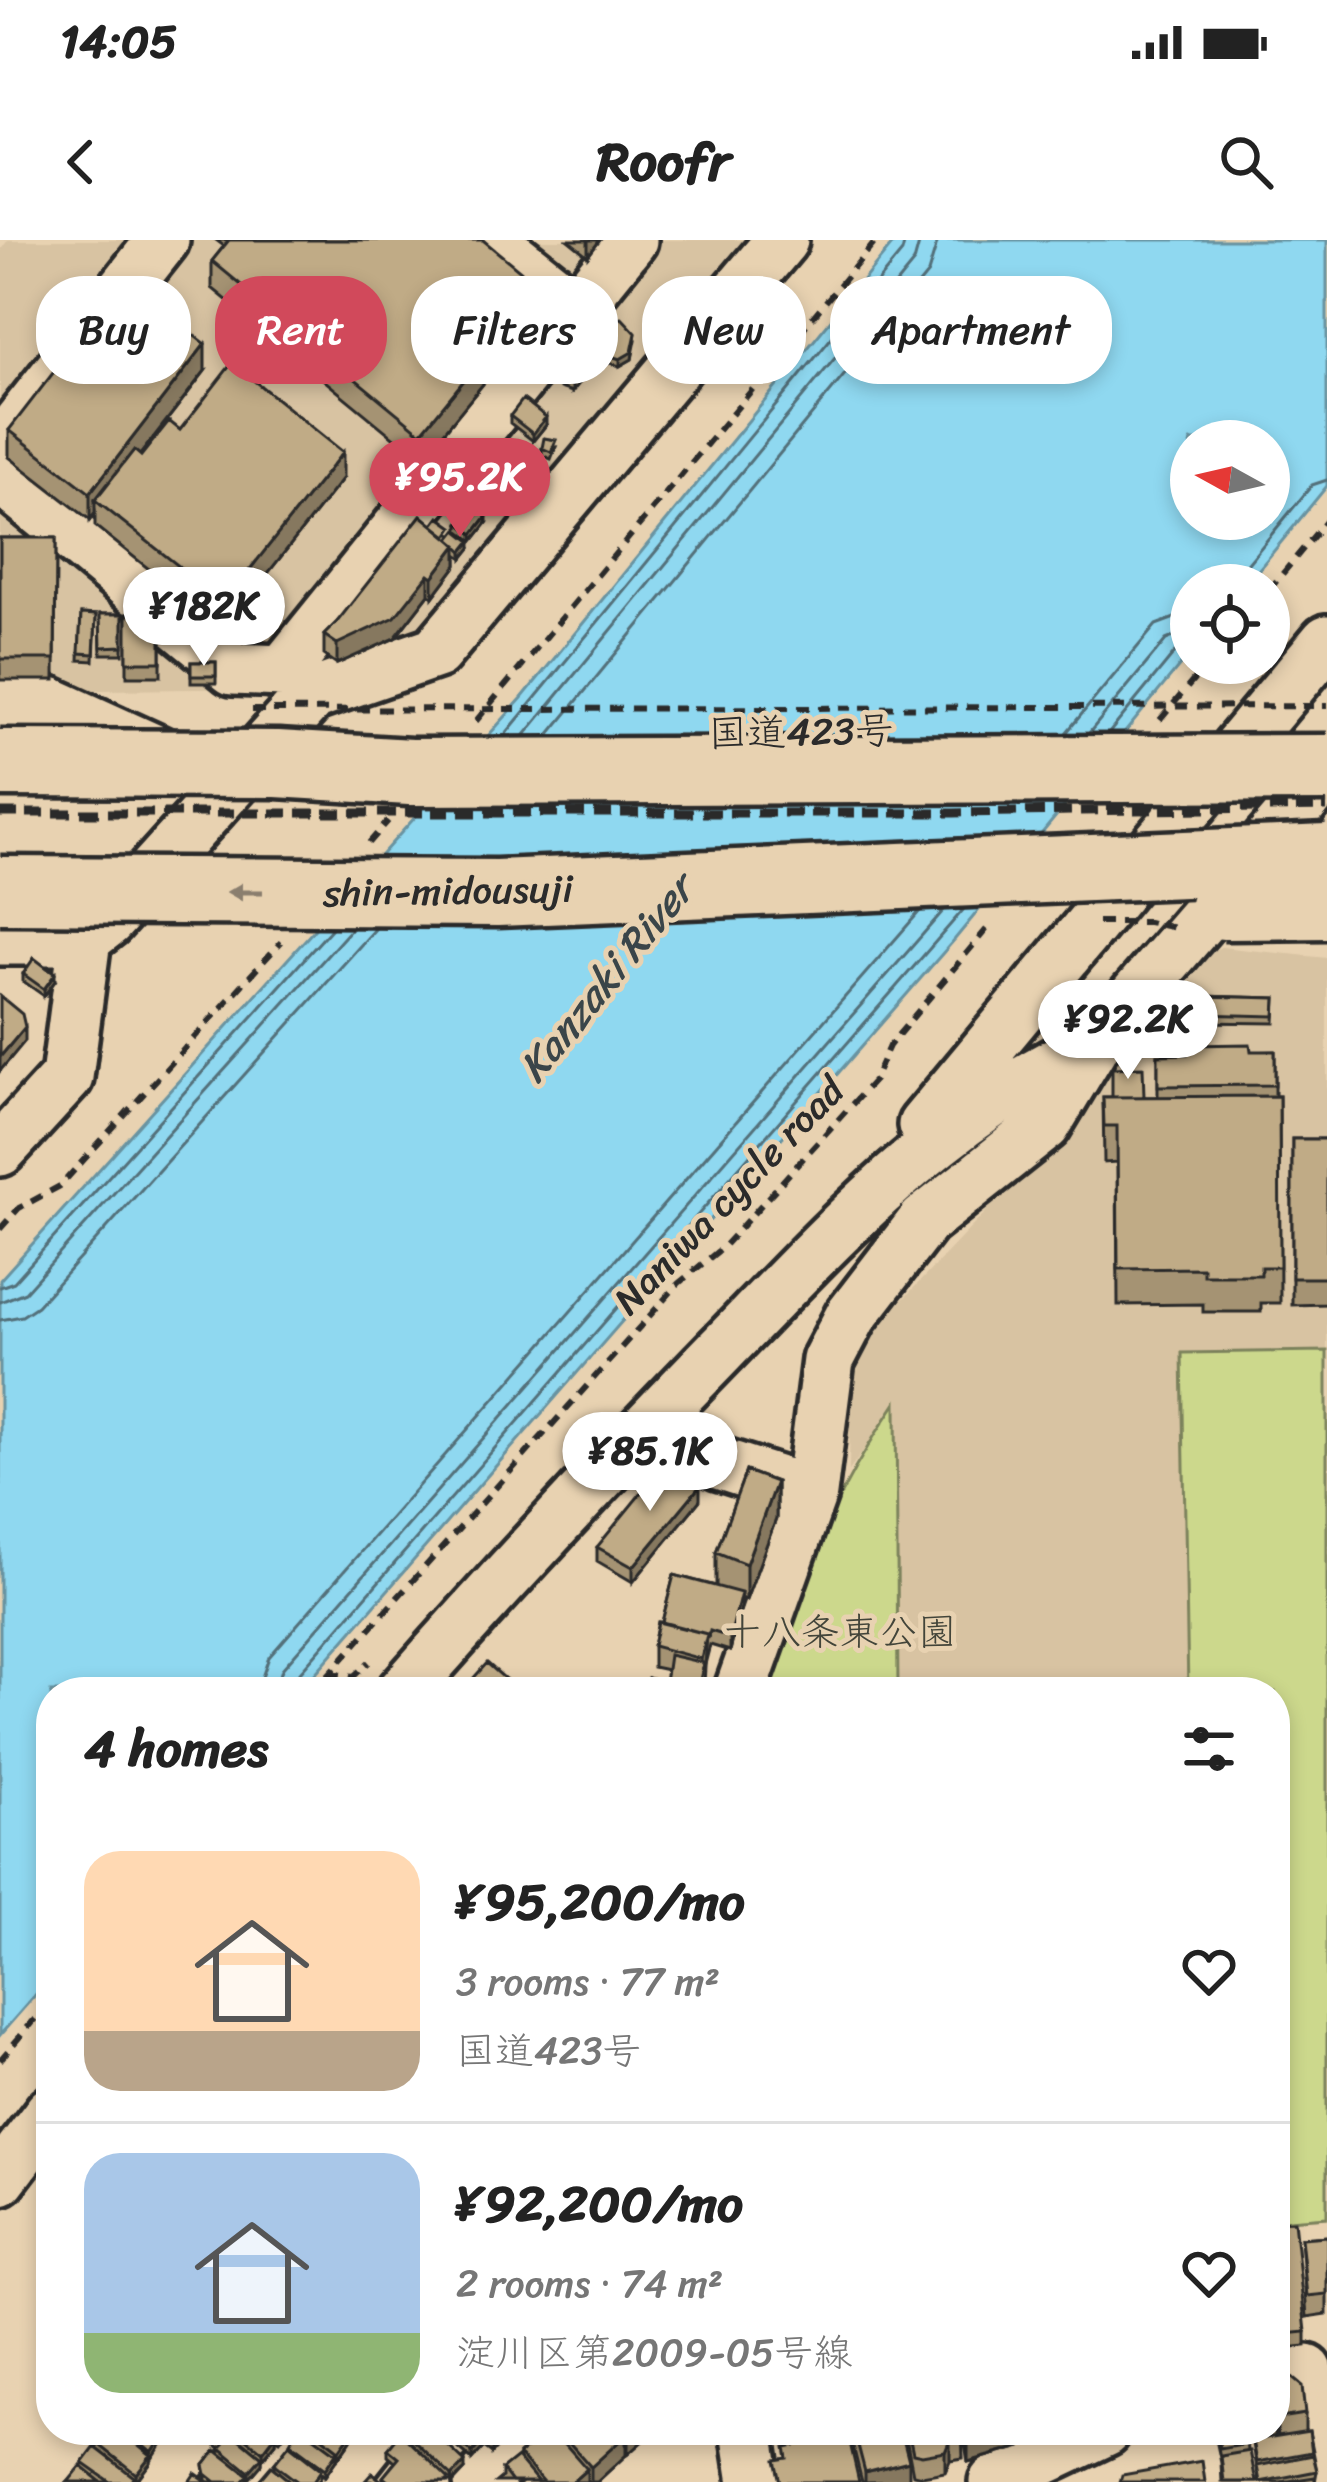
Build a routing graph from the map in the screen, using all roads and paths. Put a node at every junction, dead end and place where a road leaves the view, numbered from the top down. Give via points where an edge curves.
1 (163, 240) edge
2 (491, 240) edge
3 (631, 240) edge
4 (782, 240) edge
5 (536, 276) edge
6 (602, 276) edge
7 (515, 384) edge
8 (0, 447) edge
9 (0, 477) edge
10 (1327, 520) edge
11 (1290, 565) edge
12 (1327, 641) edge
13 (1190, 684) edge
14 (0, 703) edge
15 (1327, 706) edge
16 (1327, 727) edge
17 (1147, 736) dead end
18 (254, 753) junction
19 (0, 763) edge
20 (1327, 771) edge
21 (1327, 858) edge
22 (0, 890) edge
23 (497, 893) junction
24 (1327, 905) edge
25 (995, 918) dead end
26 (1199, 926) junction
27 (1327, 928) edge
28 (0, 939) edge
29 (85, 939) junction
30 (1093, 1045) junction
31 (924, 1125) dead end
32 (0, 1150) edge
33 (718, 1463) dead end
34 (811, 1493) junction
35 (326, 1677) edge
36 (417, 1677) edge
37 (745, 1677) edge
38 (36, 2018) edge
39 (0, 2060) edge
40 (36, 2132) edge
41 (0, 2179) edge
42 (1303, 2371) edge
43 (192, 2445) edge
44 (366, 2445) edge
45 (519, 2445) edge
46 (749, 2445) edge
47 (1046, 2445) edge
48 (163, 2482) edge
49 (337, 2482) edge
50 (480, 2482) edge
51 (755, 2482) edge
52 (995, 2482) edge
53 (1326, 2482) edge

1 - 8 street
2 - 5 street
3 - 6 street
4 - 18 street via 436,652 312,695
7 - 9 street via 283,671 233,669
10 - 11 path
12 - 31 street
13 - 17 path
14 - 18 street via 50,704
15 - 18 path, bridge
16 - 18 highway, 国道423号, bridge via 716,730
18 - 19 highway, bridge
18 - 20 highway, bridge via 410,772
18 - 29 street
20 - 26 street
21 - 23 highway, shin-midousuji, bridge
23 -> 22 highway, shin-midousuji, bridge
23 - 24 highway, bridge
25 - 35 path, Naniwa cycle road via 889,1046 874,1080 723,1247 679,1283
26 - 27 street
26 - 30 street
28 - 29 street
29 - 32 street via 67,1077
30 - 34 street via 1045,1125 924,1221 851,1316 828,1360
30 - 36 street via 1027,1075 890,1175
33 - 34 street
34 - 37 street
38 - 39 path
40 - 41 street
42 - 53 street
43 - 48 street
44 - 49 street
45 - 50 street
46 - 51 street
47 - 52 street

